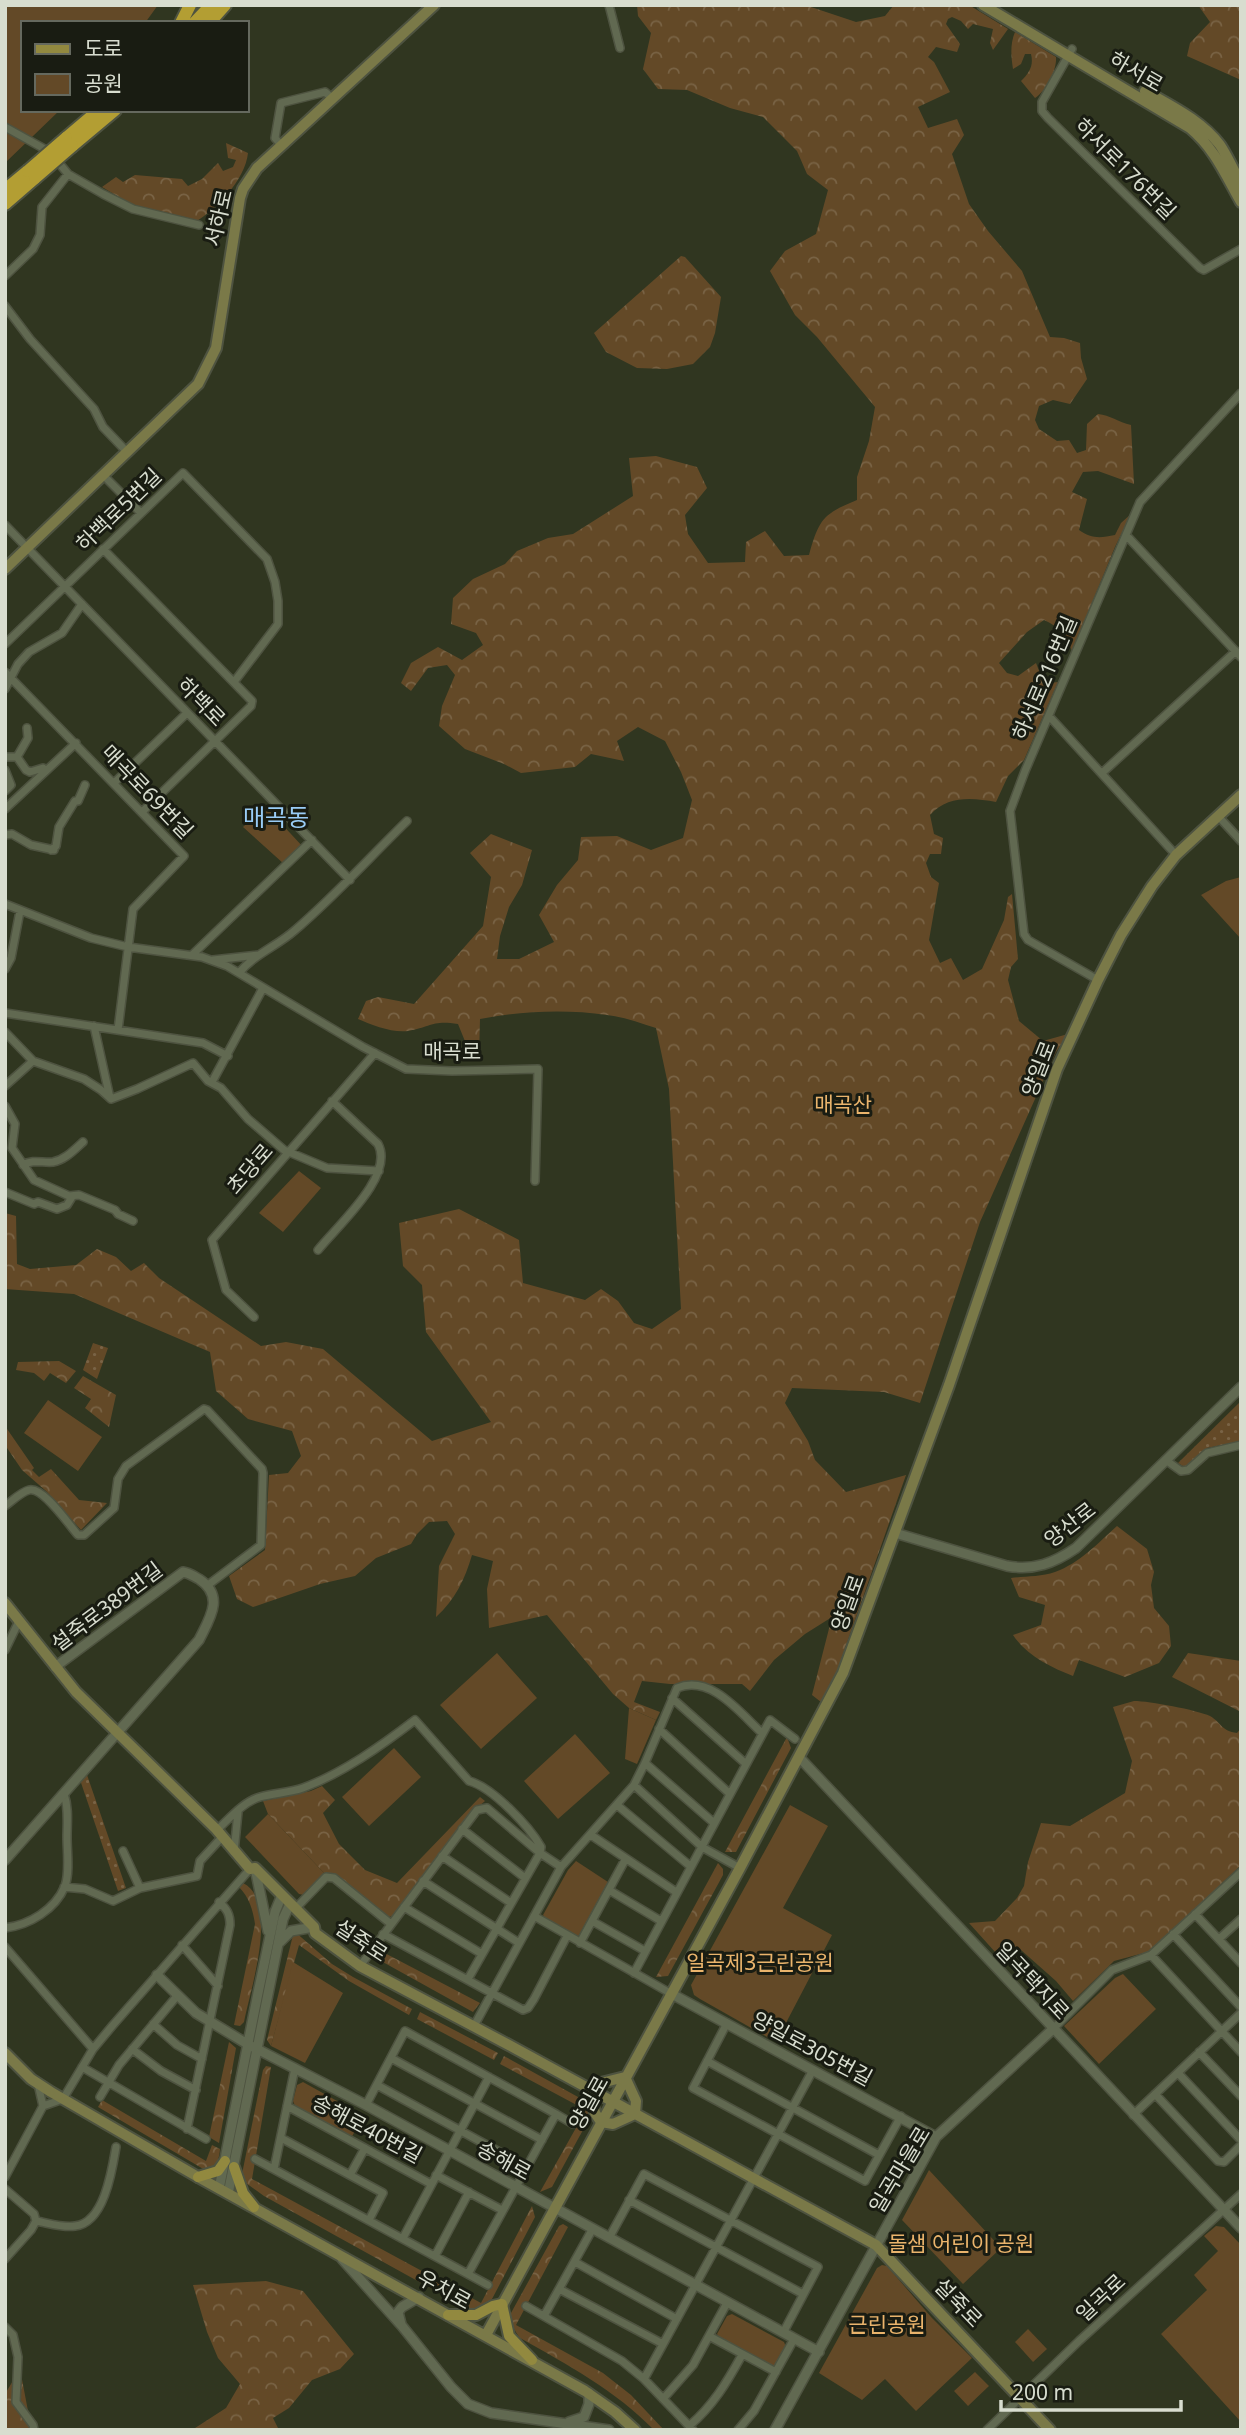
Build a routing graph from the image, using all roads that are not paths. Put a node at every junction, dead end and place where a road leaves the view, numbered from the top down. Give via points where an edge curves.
1 (190, 5) edge
2 (211, 5) edge
3 (225, 5) edge
4 (434, 5) edge
5 (609, 5) edge
6 (984, 5) edge
7 (998, 5) edge
8 (182, 21) edge
9 (196, 21) edge
10 (211, 21) edge
11 (620, 48) dead end
12 (1070, 52) junction
13 (332, 98) junction
14 (97, 112) edge
15 (112, 112) edge
16 (5, 127) edge
17 (69, 142) junction
18 (282, 146) junction
19 (31, 174) junction
20 (68, 174) junction
21 (1241, 184) edge
22 (5, 190) edge
23 (1241, 202) edge
24 (5, 204) edge
25 (200, 225) dead end
26 (1241, 249) edge
27 (5, 276) edge
28 (5, 306) edge
29 (1241, 393) edge
30 (128, 453) junction
31 (104, 476) junction
32 (141, 513) junction
33 (5, 525) edge
34 (1126, 535) junction
35 (27, 549) junction
36 (103, 549) junction
37 (5, 569) edge
38 (64, 586) junction
39 (82, 604) junction
40 (5, 644) edge
41 (1238, 654) edge
42 (8, 675) edge
43 (234, 682) junction
44 (5, 688) edge
45 (187, 713) junction
46 (1049, 716) junction
47 (27, 729) dead end
48 (215, 741) junction
49 (76, 743) junction
50 (17, 757) junction
51 (5, 758) edge
52 (43, 768) dead end
53 (5, 770) edge
54 (1102, 774) junction
55 (114, 783) junction
56 (85, 785) dead end
57 (5, 791) edge
58 (1241, 795) edge
59 (5, 809) edge
60 (142, 812) junction
61 (1217, 816) junction
62 (407, 821) dead end
63 (5, 835) edge
64 (312, 840) junction
65 (1241, 841) edge
66 (1177, 855) junction
67 (350, 880) junction
68 (5, 904) edge
69 (20, 911) junction
70 (128, 947) junction
71 (192, 955) junction
72 (260, 955) junction
73 (213, 960) junction
74 (5, 969) edge
75 (239, 974) junction
76 (1098, 980) junction
77 (263, 988) junction
78 (5, 1013) edge
79 (94, 1027) junction
80 (118, 1030) junction
81 (5, 1032) edge
82 (374, 1053) junction
83 (228, 1056) junction
84 (33, 1061) junction
85 (212, 1082) junction
86 (5, 1086) edge
87 (110, 1099) junction
88 (332, 1101) junction
89 (5, 1106) edge
90 (83, 1142) dead end
91 (288, 1153) junction
92 (23, 1165) junction
93 (379, 1171) junction
94 (535, 1181) dead end
95 (5, 1192) edge
96 (72, 1197) junction
97 (133, 1221) dead end
98 (318, 1250) dead end
99 (254, 1317) dead end
100 (1241, 1387) edge
101 (1241, 1445) edge
102 (1167, 1461) junction
103 (5, 1506) edge
104 (895, 1533) junction
105 (208, 1586) junction
106 (5, 1603) edge
107 (19, 1621) junction
108 (5, 1650) edge
109 (55, 1667) junction
110 (672, 1698) junction
111 (659, 1729) junction
112 (117, 1733) junction
113 (762, 1733) junction
114 (794, 1739) dead end
115 (799, 1757) junction
116 (645, 1763) junction
117 (746, 1764) junction
118 (634, 1785) junction
119 (64, 1794) junction
120 (730, 1794) junction
121 (617, 1805) junction
122 (239, 1810) junction
123 (714, 1824) junction
124 (462, 1829) junction
125 (220, 1833) junction
126 (591, 1835) junction
127 (702, 1847) junction
128 (123, 1850) dead end
129 (234, 1853) junction
130 (540, 1853) junction
131 (442, 1856) junction
132 (5, 1860) edge
133 (625, 1860) junction
134 (690, 1866) junction
135 (561, 1867) junction
136 (252, 1868) junction
137 (740, 1868) junction
138 (1241, 1872) edge
139 (525, 1878) junction
140 (423, 1881) junction
141 (64, 1887) junction
142 (140, 1888) junction
143 (609, 1890) junction
144 (676, 1892) junction
145 (282, 1895) junction
146 (219, 1902) junction
147 (511, 1903) junction
148 (292, 1906) junction
149 (404, 1907) junction
150 (1195, 1914) junction
151 (534, 1916) junction
152 (1241, 1919) edge
153 (592, 1922) junction
154 (661, 1922) junction
155 (391, 1924) junction
156 (314, 1927) junction
157 (5, 1928) edge
158 (497, 1929) junction
159 (383, 1934) junction
160 (1173, 1934) junction
161 (567, 1936) junction
162 (1219, 1939) junction
163 (519, 1943) junction
164 (580, 1943) junction
165 (274, 1944) junction
166 (183, 1945) junction
167 (5, 1947) edge
168 (645, 1951) junction
169 (482, 1954) junction
170 (1151, 1955) junction
171 (1241, 1962) edge
172 (359, 1966) junction
173 (634, 1973) junction
174 (157, 1975) junction
175 (468, 1979) junction
176 (218, 1986) junction
177 (492, 1992) junction
178 (670, 1993) junction
179 (177, 1996) junction
180 (1241, 2007) edge
181 (1241, 2013) edge
182 (211, 2023) junction
183 (726, 2023) junction
184 (153, 2024) junction
185 (474, 2026) junction
186 (1053, 2029) junction
187 (1221, 2031) junction
188 (253, 2047) junction
189 (93, 2049) junction
190 (132, 2049) junction
191 (1199, 2052) junction
192 (1241, 2052) edge
193 (5, 2053) edge
194 (391, 2058) junction
195 (202, 2059) junction
196 (707, 2061) junction
197 (82, 2067) junction
198 (295, 2068) junction
199 (813, 2070) junction
200 (1178, 2073) junction
201 (489, 2077) junction
202 (625, 2077) junction
203 (109, 2082) junction
204 (38, 2084) junction
205 (377, 2085) junction
206 (589, 2089) junction
207 (196, 2090) junction
208 (1155, 2094) junction
209 (1241, 2096) edge
210 (100, 2097) dead end
211 (63, 2099) junction
212 (612, 2102) junction
213 (475, 2103) junction
214 (366, 2105) junction
215 (43, 2106) junction
216 (287, 2106) junction
217 (792, 2107) junction
218 (635, 2114) junction
219 (556, 2115) junction
220 (1133, 2115) junction
221 (901, 2116) junction
222 (601, 2122) junction
223 (573, 2124) dead end
224 (187, 2129) junction
225 (460, 2130) junction
226 (777, 2134) junction
227 (936, 2137) junction
228 (281, 2138) junction
229 (206, 2139) dead end
230 (542, 2140) junction
231 (1241, 2140) edge
232 (1241, 2146) edge
233 (116, 2147) dead end
234 (365, 2148) junction
235 (449, 2151) junction
236 (879, 2155) junction
237 (255, 2159) dead end
238 (230, 2164) junction
239 (527, 2167) junction
240 (274, 2169) junction
241 (350, 2175) junction
242 (436, 2175) junction
243 (5, 2177) edge
244 (198, 2177) junction
245 (753, 2178) junction
246 (431, 2184) junction
247 (515, 2188) junction
248 (5, 2189) edge
249 (224, 2191) junction
250 (469, 2192) junction
251 (1241, 2194) edge
252 (629, 2200) junction
253 (254, 2207) junction
254 (553, 2208) junction
255 (1223, 2209) junction
256 (502, 2210) junction
257 (369, 2220) junction
258 (730, 2220) junction
259 (36, 2221) junction
260 (1241, 2228) edge
261 (592, 2230) junction
262 (403, 2238) junction
263 (609, 2238) junction
264 (876, 2245) junction
265 (716, 2248) junction
266 (336, 2253) junction
267 (435, 2256) junction
268 (5, 2259) edge
269 (575, 2262) junction
270 (468, 2274) junction
271 (488, 2285) dead end
272 (695, 2286) junction
273 (561, 2290) junction
274 (803, 2294) junction
275 (419, 2297) junction
276 (727, 2303) junction
277 (502, 2304) junction
278 (526, 2306) dead end
279 (448, 2315) junction
280 (544, 2316) junction
281 (677, 2319) junction
282 (402, 2326) junction
283 (5, 2327) edge
284 (783, 2333) junction
285 (486, 2335) junction
286 (709, 2336) junction
287 (794, 2339) junction
288 (663, 2344) junction
289 (819, 2352) junction
290 (742, 2354) junction
291 (532, 2360) junction
292 (776, 2372) junction
293 (644, 2379) junction
294 (589, 2393) junction
295 (1020, 2398) junction
296 (663, 2399) junction
297 (561, 2425) edge
298 (691, 2428) edge
299 (34, 2430) edge
300 (609, 2430) edge
301 (634, 2430) edge
302 (738, 2430) edge
303 (775, 2430) edge
304 (987, 2430) edge
305 (1050, 2430) edge

1 - 8 highway
2 - 9 highway
3 - 10 highway
4 - 13 main road, 서하로
5 - 11 street
6 - 12 main road, 하서로
7 - 12 main road, 하서로
12 - 21 main road, 하서로 via 1207,131
12 - 23 main road, 하서로 via 1205,140
12 - 26 street, 하서로176번길 via 1042,102 1048,118 1200,268 1205,270
13 - 18 main road, 서하로
13 - 18 street via 325,92 281,103 275,138
14 - 17 highway
15 - 17 highway
16 - 20 street, 서하로 via 50,152
17 - 19 highway, bridge
18 - 30 main road, 서하로 via 257,168 243,189 216,348 204,374
19 - 22 highway
19 - 24 highway
20 - 25 street, 서하로 via 133,209
20 - 27 street via 42,207 40,235 33,249
28 - 30 street
29 - 34 street, 하서로216번길 via 1140,502
30 - 31 main road, 서하로
31 - 32 street
31 - 35 main road, 서하로
32 - 36 street, 하백로5번길
32 - 43 street, 하백로5번길 via 183,473 270,564 278,594 278,624
33 - 35 street, 하백로
34 - 41 street
34 - 46 street, 하서로216번길
35 - 37 main road, 서하로
35 - 38 street, 하백로
36 - 38 street, 하백로5번길
36 - 43 street
38 - 39 street, 하백로
38 - 40 street, 하백로5번길
39 - 42 street via 62,634 29,652
39 - 45 street, 하백로
41 - 54 street
42 - 44 street
42 - 49 street, 매곡로69번길
43 - 48 street via 252,704
45 - 48 street, 하백로
45 - 55 street
46 - 54 street
46 - 76 street, 하서로216번길 via 1010,811 1024,934
47 - 50 street via 28,738
48 - 60 street
48 - 64 street, 하백로
49 - 55 street, 매곡로69번길
49 - 59 street
50 - 51 street
50 - 52 street via 30,772
53 - 57 street via 11,785
54 - 66 street
55 - 60 street, 매곡로69번길
56 - 63 street via 59,827 54,850
58 - 61 main road, 양일로
60 - 70 street, 매곡로69번길 via 184,856 133,909
61 - 65 street
61 - 66 main road, 양일로
62 - 67 street, 매곡로
64 - 67 street, 하백로
64 - 71 street
66 - 76 main road, 양일로 via 1138,908
67 - 72 street, 매곡로 via 294,932
68 - 69 street, 매곡로
69 - 70 street, 매곡로
69 - 74 street
70 - 71 street, 매곡로
70 - 80 street
71 - 73 street, 매곡로
72 - 73 street, 매곡로
72 - 75 street, 매곡로
73 - 75 street, 매곡로
75 - 77 street, 매곡로
76 - 104 main road, 양일로 via 1057,1069
77 - 82 street, 매곡로
77 - 83 street
78 - 79 street
79 - 80 street
79 - 87 street
80 - 83 street via 203,1042
81 - 84 street
82 - 88 street, 초당로
82 - 94 street, 매곡로 via 415,1070 538,1069
83 - 85 street
84 - 86 street
84 - 87 street via 84,1079
85 - 87 street via 193,1063
85 - 91 street
88 - 91 street, 초당로
88 - 93 street via 377,1144 382,1156
89 - 92 street via 15,1124 12,1149
90 - 92 street via 64,1159
91 - 93 street via 334,1170
91 - 99 street, 초당로 via 212,1240 226,1290
92 - 96 street via 34,1181
93 - 98 street via 372,1186
95 - 96 street via 57,1209
96 - 97 street via 79,1195
100 - 102 street, 양산로
101 - 102 street via 1207,1453 1188,1470 1181,1471
102 - 104 street, 양산로 via 1076,1548 1043,1566 1007,1566
103 - 105 street via 34,1489 83,1535 114,1508 118,1479 126,1465 207,1410 263,1474 261,1545
104 - 115 main road, 양일로 via 843,1673
105 - 109 street, 설죽로389번길 via 183,1572
105 - 112 street via 214,1603 212,1616 199,1640
106 - 107 main road, 설죽로
107 - 108 street
107 - 109 main road, 설죽로
109 - 112 main road, 설죽로
110 - 111 street
110 - 113 street via 682,1686 710,1688
110 - 117 street
111 - 116 street
111 - 120 street
112 - 119 street
112 - 125 main road, 설죽로
113 - 114 street via 770,1720
113 - 117 street
115 - 137 main road, 양일로
115 - 186 street, 일곡택지로
116 - 118 street
116 - 123 street
117 - 120 street
118 - 121 street
118 - 127 street
119 - 132 street
119 - 141 street
120 - 123 street
121 - 126 street
121 - 134 street
122 - 125 street
122 - 129 street
122 - 130 street via 257,1797 302,1788 343,1768 415,1720 469,1781 479,1783 532,1834
123 - 127 street
124 - 130 street via 477,1810 486,1808
124 - 131 street
124 - 139 street
125 - 129 main road, 설죽로
125 - 142 street via 200,1861 197,1876
126 - 133 street
126 - 135 street
127 - 134 street
127 - 137 street
128 - 142 street
129 - 136 main road, 설죽로
130 - 135 street
130 - 139 street
131 - 140 street
131 - 147 street
133 - 143 street
133 - 144 street
134 - 144 street
135 - 151 street
136 - 145 main road, 설죽로
136 - 146 street
136 - 165 street
137 - 178 main road, 양일로
138 - 150 street, 일곡마을로
139 - 147 street
140 - 149 street
140 - 158 street
141 - 142 street via 85,1889 113,1901
141 - 157 street via 32,1921
143 - 153 street
143 - 154 street
144 - 154 street
145 - 148 main road, 설죽로
145 - 165 street via 275,1912
146 - 166 street
146 - 176 street via 230,1918
147 - 158 street
148 - 155 street via 326,1877 334,1878
148 - 156 main road, 설죽로
148 - 165 street
149 - 155 street
149 - 169 street
150 - 160 street, 일곡마을로
150 - 162 street
151 - 161 street
151 - 163 street
152 - 162 street
153 - 164 street
153 - 168 street
154 - 168 street
155 - 159 street
156 - 165 street via 291,1931
156 - 172 main road, 설죽로 via 314,1933
158 - 163 street
158 - 169 street
159 - 172 street
159 - 175 street
160 - 170 street, 일곡마을로
160 - 180 street
161 - 164 street
161 - 177 street via 528,2008 523,2010
162 - 171 street
163 - 177 street
164 - 173 street
165 - 188 street
166 - 174 street
166 - 176 street
167 - 189 street
168 - 173 street
169 - 175 street
170 - 186 street, 일곡마을로 via 1112,1970
170 - 187 street
172 - 185 main road, 설죽로
173 - 178 street
174 - 179 street, 송해로
174 - 189 street
175 - 177 street
176 - 182 street
177 - 185 street
178 - 183 street, 양일로305번길
178 - 202 main road, 양일로
179 - 182 street, 송해로
179 - 184 street
181 - 187 street
182 - 188 street, 송해로
182 - 195 street
183 - 196 street
183 - 199 street, 양일로305번길
184 - 190 street
184 - 195 street
185 - 206 main road, 설죽로
186 - 220 street, 일곡택지로
186 - 227 street, 일곡마을로
187 - 191 street
187 - 192 street
188 - 198 street, 송해로
188 - 238 street
189 - 197 street
190 - 203 street
190 - 207 street
191 - 200 street
191 - 209 street
193 - 204 main road, 우치로
194 - 201 street via 405,2031
194 - 205 street
194 - 213 street
195 - 207 street
196 - 217 street
196 - 226 street via 693,2088
197 - 203 street
197 - 211 street
198 - 214 street, 송해로
198 - 216 street
199 - 217 street
199 - 221 street, 양일로305번길
200 - 208 street
200 - 231 street
201 - 213 street, 송해로40번길
201 - 219 street
202 - 206 main road
202 - 212 main road, 양일로
202 - 218 main road via 636,2101
203 - 210 street
203 - 224 street
204 - 211 main road, 우치로
204 - 215 street
205 - 214 street
205 - 225 street
206 - 212 main road, 설죽로
206 - 222 main road
207 - 224 street
208 - 220 street
208 - 232 street via 1221,2163
211 - 215 street
211 - 244 main road, 우치로
212 - 218 main road, 설죽로
212 - 222 main road, 양일로
213 - 225 street, 송해로40번길
213 - 230 street
214 - 235 street, 송해로
215 - 243 street
216 - 228 street
216 - 234 street, 송해로40번길
217 - 226 street
217 - 236 street
218 - 222 main road via 613,2123
218 - 245 main road, 설죽로
219 - 223 street
219 - 230 street
220 - 255 street, 일곡택지로
221 - 227 street, 양일로305번길
221 - 236 street
222 - 254 main road, 양일로
224 - 229 street
225 - 235 street, 송해로40번길
225 - 239 street
226 - 236 street via 864,2181
226 - 245 street
227 - 264 street, 일곡마을로
228 - 240 street
228 - 241 street
230 - 239 street
233 - 259 street via 103,2196 87,2223 70,2227
234 - 241 street
234 - 246 street, 송해로40번길
235 - 242 street, 송해로40번길
235 - 247 street, 송해로
237 - 240 street
238 - 244 main road
238 - 249 street
238 - 253 main road
239 - 247 street
240 - 257 street
241 - 257 street via 383,2193
242 - 246 street, 송해로40번길
242 - 250 street, 송해로40번길
244 - 249 main road, 우치로
245 - 258 street
245 - 264 main road, 설죽로
246 - 262 street, 송해로40번길
247 - 254 street, 송해로
247 - 256 street
248 - 259 street
249 - 253 main road, 우치로
250 - 256 street, 송해로40번길
250 - 267 street
251 - 255 street, 일곡로
252 - 258 street via 644,2174
252 - 263 street
252 - 265 street
253 - 266 main road, 우치로
254 - 261 street, 송해로
254 - 277 main road, 양일로
255 - 260 street, 일곡택지로
255 - 295 street, 일곡로
256 - 270 street
257 - 262 street
258 - 265 street
258 - 274 street via 818,2267
259 - 268 street
261 - 263 street, 송해로
261 - 269 street
262 - 267 street
263 - 272 street, 송해로
264 - 289 street, 일곡마을로
264 - 295 main road, 설죽로
265 - 272 street
265 - 274 street
266 - 275 main road, 우치로
266 - 282 street
267 - 270 street
269 - 273 street
269 - 281 street
270 - 271 street
272 - 276 street, 송해로
272 - 281 street
273 - 280 street
273 - 288 street
274 - 284 street
275 - 279 main road, 우치로
275 - 282 street via 398,2312
276 - 284 street, 송해로
276 - 286 street
277 - 279 main road via 476,2315
277 - 285 main road, 양일로
277 - 291 main road via 509,2336
278 - 280 street
279 - 285 main road, 우치로
280 - 293 street via 605,2350
281 - 288 street
282 - 297 street via 468,2404 491,2413
283 - 299 street via 15,2340 18,2357 16,2402
284 - 287 street, 송해로
285 - 291 main road, 우치로
286 - 290 street
286 - 296 street via 686,2375
287 - 289 street, 송해로
287 - 292 street
288 - 293 street
289 - 303 street, 일곡마을로
290 - 292 street
290 - 298 street via 723,2389
291 - 294 main road, 우치로
292 - 302 street
293 - 296 street
294 - 297 street via 584,2417
294 - 301 main road, 우치로
295 - 304 street, 일곡로
295 - 305 main road, 설죽로
296 - 298 street
297 - 300 street

